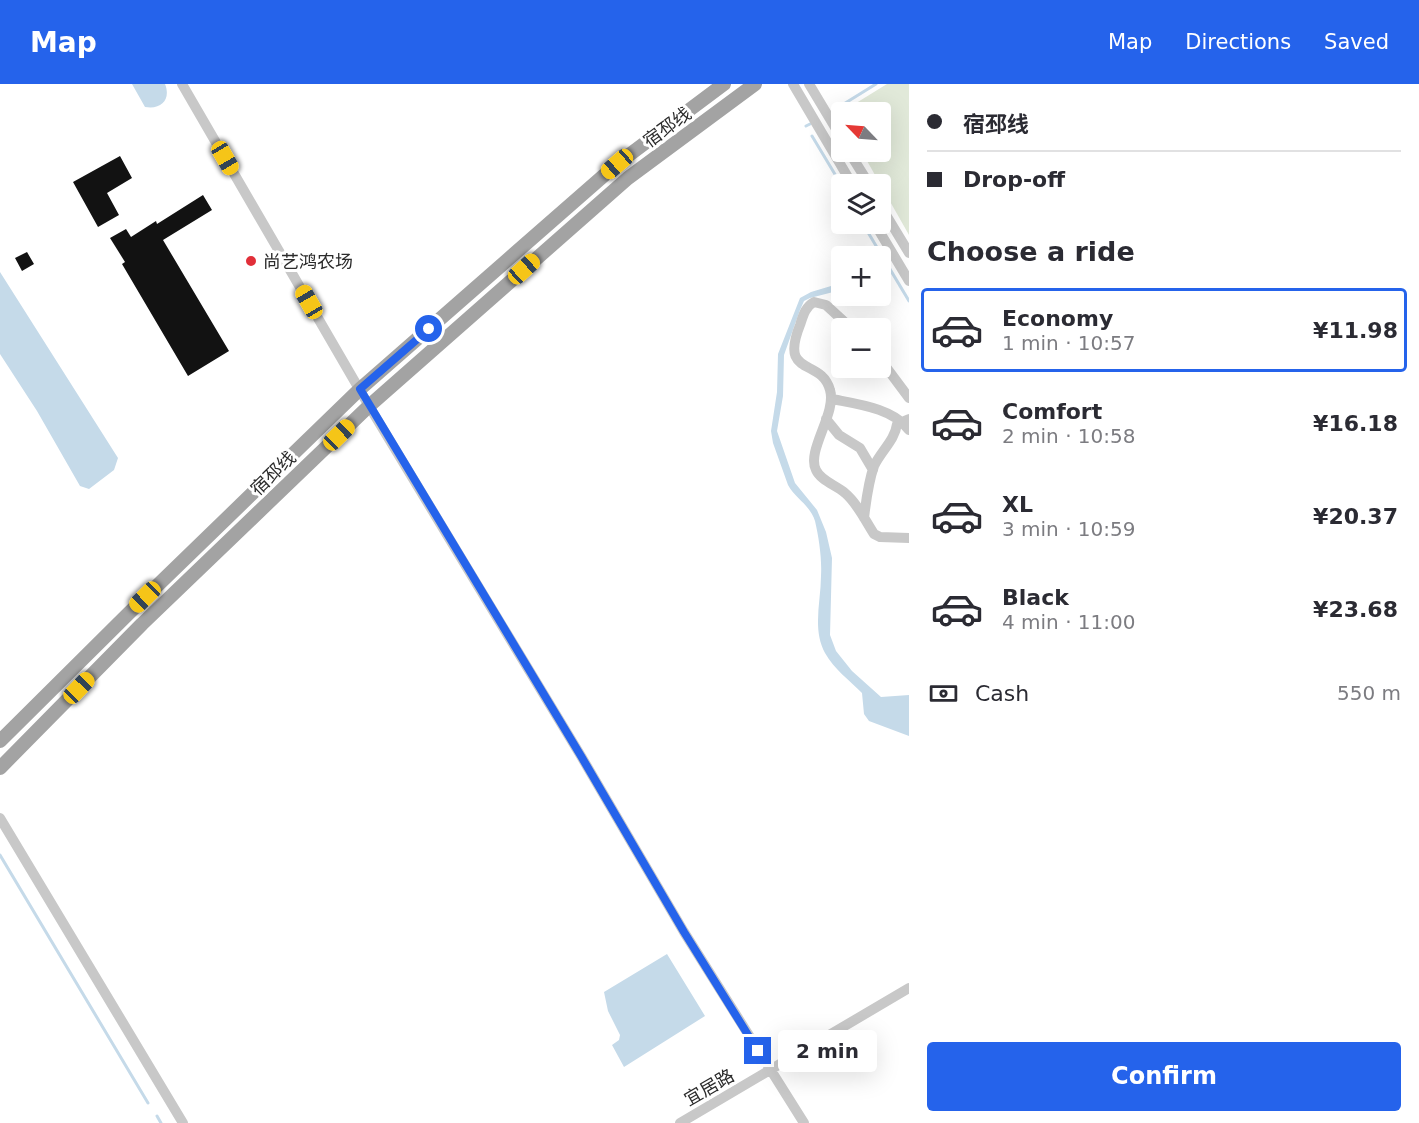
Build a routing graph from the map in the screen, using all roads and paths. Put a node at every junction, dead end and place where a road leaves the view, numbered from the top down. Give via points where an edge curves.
1 (182, 84) edge
2 (724, 84) edge
3 (755, 84) edge
4 (793, 84) edge
5 (809, 84) edge
6 (831, 120) edge
7 (846, 174) edge
8 (891, 223) edge
9 (881, 234) edge
10 (909, 253) edge
11 (909, 281) edge
12 (841, 318) edge
13 (891, 374) edge
14 (360, 389) junction
15 (909, 398) edge
16 (832, 399) junction
17 (369, 406) junction
18 (826, 420) junction
19 (907, 423) edge
20 (873, 470) junction
21 (864, 518) junction
22 (909, 538) edge
23 (0, 741) edge
24 (0, 768) edge
25 (0, 818) edge
26 (909, 988) edge
27 (771, 1071) junction
28 (183, 1123) edge
29 (680, 1123) edge
30 (804, 1123) edge

1 - 14 street
2 - 14 main road, 宿邳线 via 617,164
3 - 17 main road, 宿邳线 via 628,178
4 - 7 street
5 - 6 street
8 - 10 street
9 - 11 street
12 - 16 street via 826,304 814,302 806,310 794,340 795,356 828,384
13 - 15 street
14 - 17 street
14 - 23 main road, 宿邳线
16 - 18 street
16 - 19 street via 888,413
17 - 24 main road, 宿邳线 via 142,624
17 - 27 street
18 - 20 street via 839,435 860,448
18 - 21 street via 814,458 815,469 845,493
19 - 20 street via 897,424
20 - 21 street
21 - 22 street via 880,537
25 - 28 street
26 - 27 street, 宜居路
27 - 29 street, 宜居路
27 - 30 street

